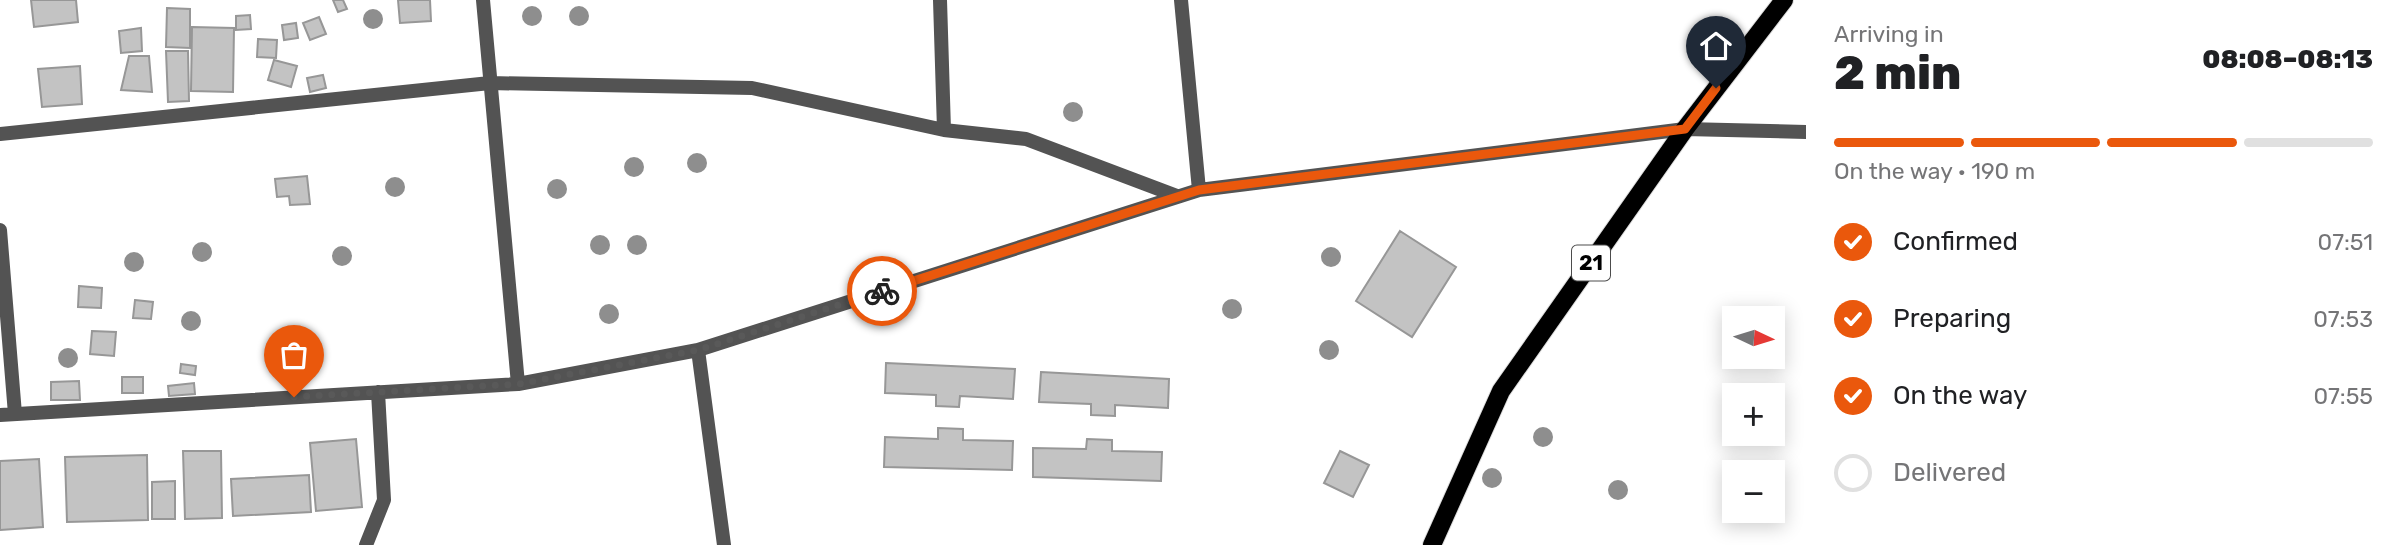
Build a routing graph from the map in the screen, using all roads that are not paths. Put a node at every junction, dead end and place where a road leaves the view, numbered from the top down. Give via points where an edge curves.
1 (483, 0) edge
2 (940, 0) edge
3 (1181, 0) edge
4 (1779, 3) edge
5 (490, 83) junction
6 (1685, 129) junction
7 (944, 130) junction
8 (1806, 132) edge
9 (0, 134) edge
10 (1199, 190) junction
11 (1177, 196) junction
12 (0, 230) edge
13 (698, 350) junction
14 (519, 384) junction
15 (378, 392) junction
16 (8, 414) edge
17 (366, 545) edge
18 (724, 545) edge
19 (1432, 545) edge

1 - 5 street
2 - 7 street
3 - 10 street
4 - 6 main road, 21
5 - 7 street via 752,88
5 - 9 street
5 - 14 street
6 - 8 street
6 - 10 street
6 - 19 main road, 21 via 1501,391
7 - 11 street via 1026,139
10 - 11 street
11 - 13 street
12 - 16 street
13 - 14 street
13 - 18 street
14 - 15 street
15 - 16 street
15 - 17 street via 384,500

